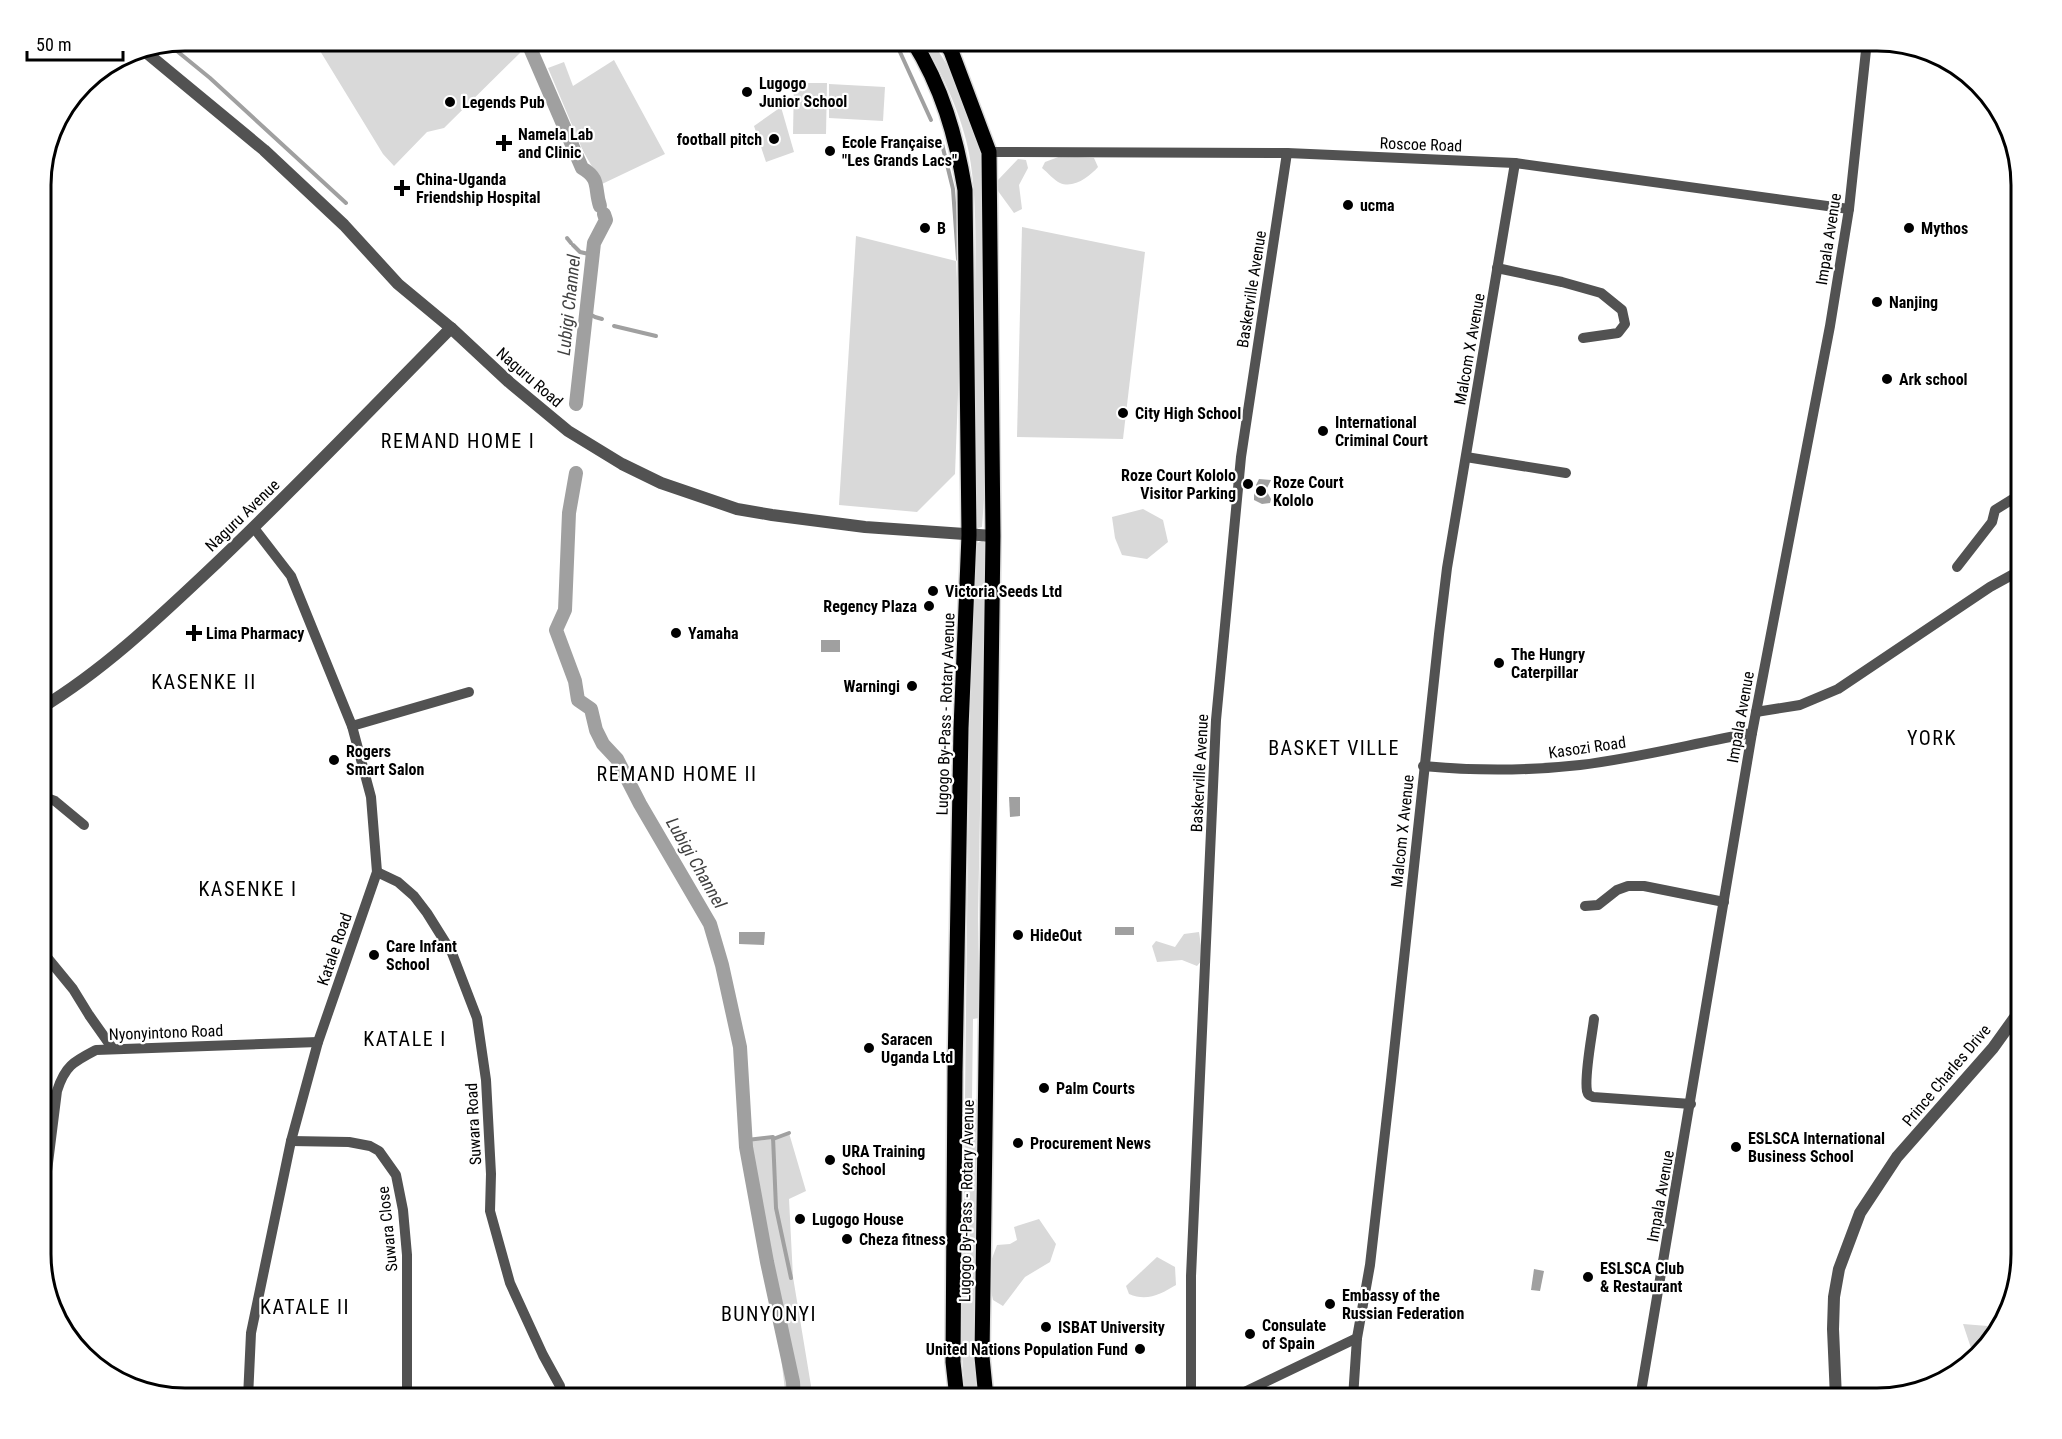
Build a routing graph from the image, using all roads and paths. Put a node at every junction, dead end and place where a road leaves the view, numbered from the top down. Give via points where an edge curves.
1 (920, 51) edge
2 (951, 51) edge
3 (1866, 51) edge
4 (150, 56) edge
5 (989, 152) junction
6 (1287, 153) junction
7 (1515, 163) junction
8 (1849, 209) junction
9 (1497, 268) junction
10 (451, 328) junction
11 (1583, 338) dead end
12 (1466, 457) junction
13 (1566, 473) dead end
14 (2011, 500) edge
15 (254, 528) junction
16 (969, 535) junction
17 (993, 536) junction
18 (1957, 567) dead end
19 (2011, 576) edge
20 (469, 692) dead end
21 (51, 702) edge
22 (1756, 712) junction
23 (352, 726) junction
24 (1752, 733) junction
25 (1423, 766) junction
26 (51, 800) edge
27 (84, 825) dead end
28 (377, 872) junction
29 (1724, 902) junction
30 (1585, 906) dead end
31 (51, 962) edge
32 (1594, 1019) dead end
33 (2011, 1023) edge
34 (318, 1042) junction
35 (113, 1049) junction
36 (1691, 1104) junction
37 (51, 1139) edge
38 (291, 1142) junction
39 (1357, 1338) junction
40 (249, 1388) edge
41 (407, 1388) edge
42 (560, 1388) edge
43 (956, 1388) edge
44 (985, 1388) edge
45 (1191, 1388) edge
46 (1253, 1388) edge
47 (1354, 1388) edge
48 (1642, 1388) edge
49 (1836, 1388) edge

1 - 16 main road, Lugogo By-Pass - Rotary Avenue via 951,121 965,190
2 - 5 main road, Lugogo By-Pass - Rotary Avenue
3 - 8 street, Impala Avenue
4 - 10 street, Naguru Road via 264,150 336,217 398,284
5 - 6 street, Roscoe Road
5 - 17 main road, Lugogo By-Pass - Rotary Avenue
6 - 7 street, Roscoe Road
6 - 45 street, Baskerville Avenue via 1241,457 1216,720 1191,1276
7 - 8 street, Roscoe Road
7 - 9 street, Malcom X Avenue
8 - 22 street, Impala Avenue
9 - 11 street via 1601,293 1622,310 1624,324 1618,333
9 - 12 street, Malcom X Avenue
10 - 15 street, Naguru Avenue
10 - 16 street, Naguru Road via 568,430 622,464 662,483 737,509 772,515
12 - 13 street
12 - 25 street, Malcom X Avenue via 1447,568
14 - 18 street via 1995,510 1992,522
15 - 21 street, Naguru Avenue via 92,675
15 - 23 street, Katale Road via 291,576
16 - 17 street, Naguru Road
16 - 43 main road, Lugogo By-Pass - Rotary Avenue via 955,1072
17 - 44 main road, Lugogo By-Pass - Rotary Avenue via 982,1357
19 - 22 street via 1838,689 1800,705
20 - 23 street
22 - 24 street, Impala Avenue
23 - 28 street, Katale Road via 371,797
24 - 25 street, Kasozi Road via 1570,766 1461,770
24 - 29 street, Impala Avenue
25 - 39 street, Malcom X Avenue via 1370,1265
26 - 27 street
28 - 34 street, Katale Road
28 - 42 street, Suwara Road via 398,882 427,913 452,953 477,1018 486,1080 490,1211 510,1283
29 - 30 street via 1628,886 1598,905
29 - 36 street, Impala Avenue
31 - 35 street
32 - 36 street via 1589,1095
33 - 49 street, Prince Charles Drive via 1986,1057 1897,1157 1860,1213 1839,1269 1834,1297
34 - 35 street, Nyonyintono Road
34 - 38 street, Katale Road
35 - 37 street, Nyonyintono Road via 96,1050 73,1062 62,1074
36 - 48 street, Impala Avenue
38 - 40 street, Katale Road via 252,1333
38 - 41 street, Suwara Close via 370,1146 379,1151 396,1175 407,1255
39 - 46 street
39 - 47 street, Malcom X Avenue

